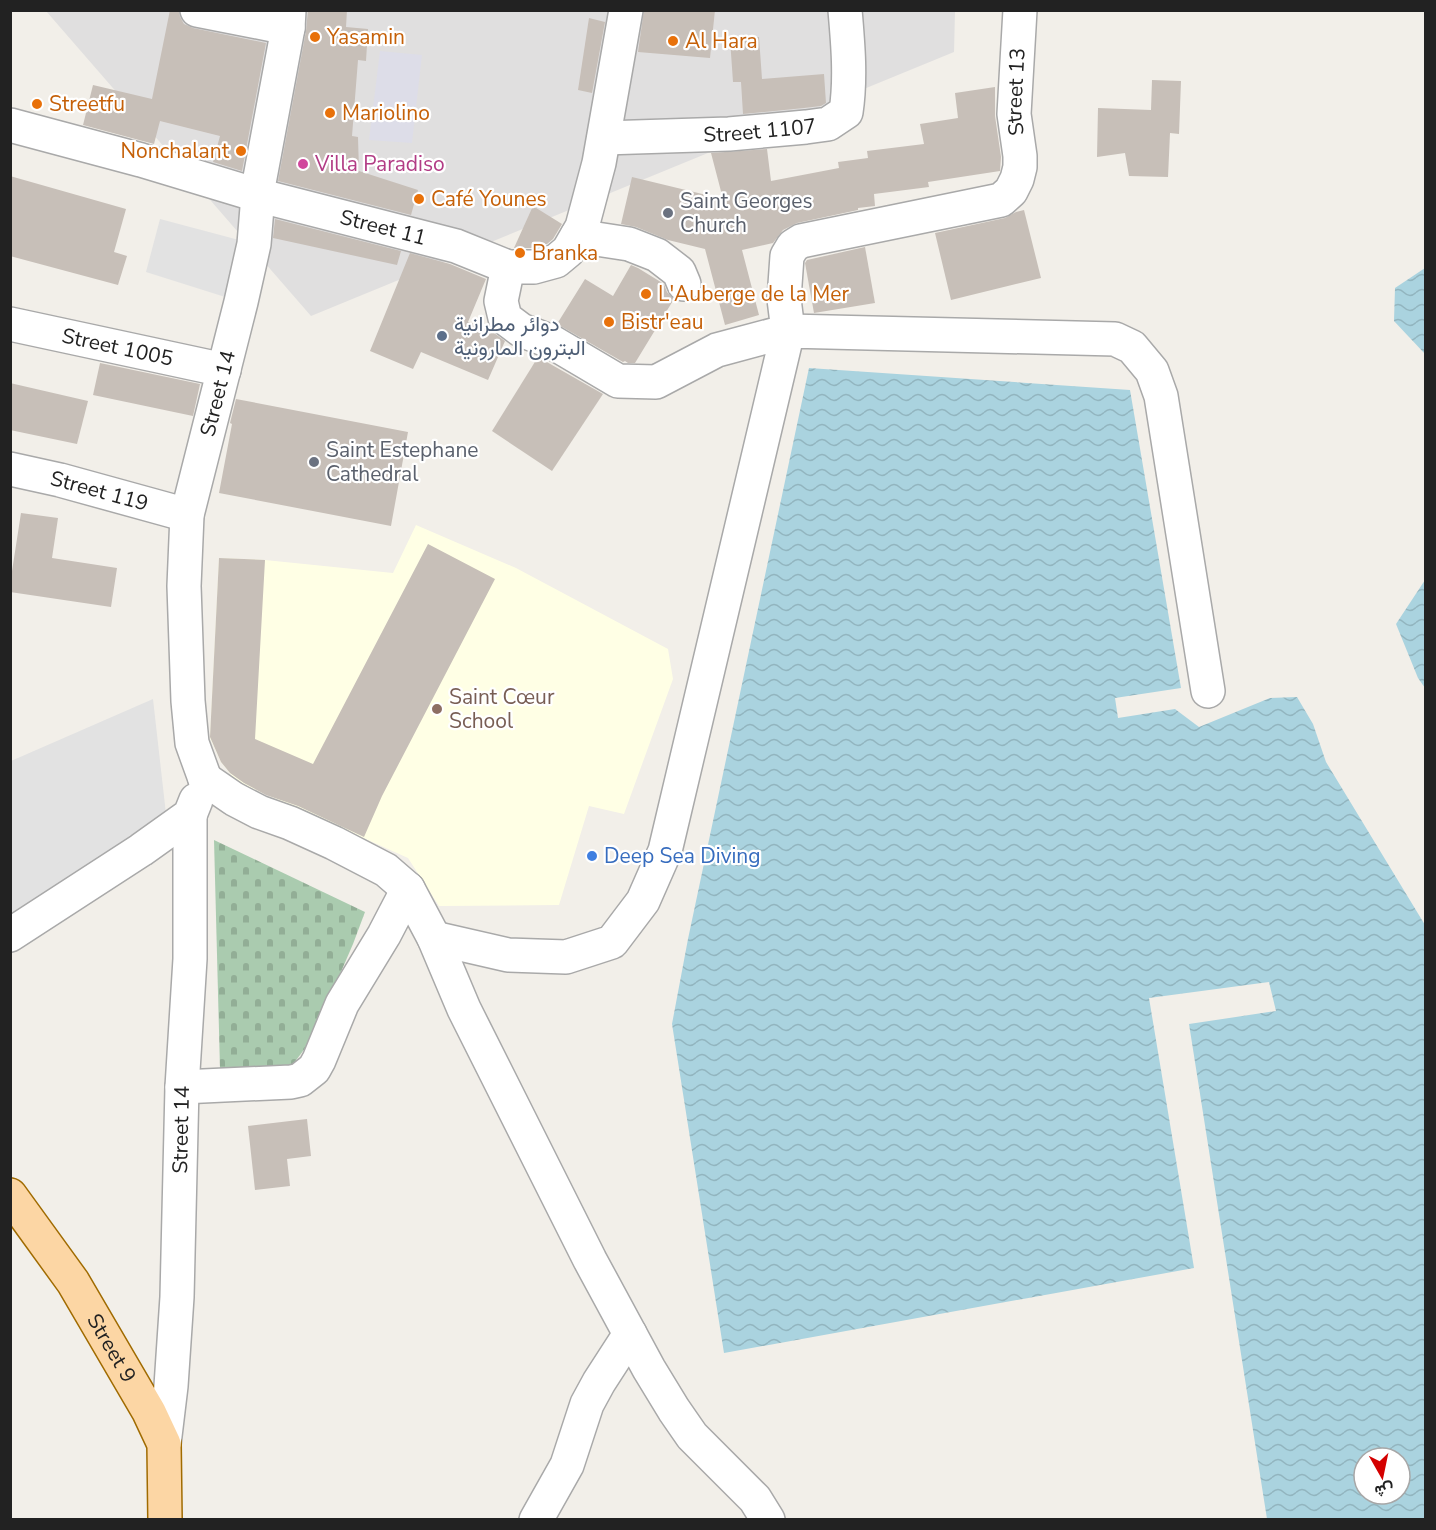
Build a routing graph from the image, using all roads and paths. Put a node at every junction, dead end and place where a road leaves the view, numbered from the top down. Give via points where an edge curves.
1 (197, 10) edge
2 (627, 10) edge
3 (845, 10) edge
4 (1020, 10) edge
5 (288, 19) edge
6 (10, 125) edge
7 (604, 138) junction
8 (257, 195) junction
9 (579, 231) junction
10 (508, 267) junction
11 (684, 284) dead end
12 (10, 324) edge
13 (789, 331) junction
14 (224, 370) junction
15 (10, 469) edge
16 (188, 515) junction
17 (1208, 691) dead end
18 (205, 779) junction
19 (190, 815) junction
20 (408, 889) junction
21 (10, 935) edge
22 (434, 938) junction
23 (182, 1087) junction
24 (10, 1195) edge
25 (630, 1334) junction
26 (164, 1444) junction
27 (165, 1520) edge
28 (537, 1520) edge
29 (768, 1520) edge

1 - 5 street
2 - 7 street
3 - 7 street, Street 1107 via 847,106 846,112 828,124 739,133
4 - 13 street, Street 13 via 1014,114 1020,167 1011,192 1001,200 801,241 793,246 787,255 784,299
5 - 8 street, Street 14
6 - 8 street, Street 11
7 - 9 street
8 - 10 street, Street 11 via 456,246
8 - 14 street, Street 14 via 254,244
9 - 10 street via 568,251 556,261 534,267
9 - 11 street via 657,255 679,272
10 - 13 street via 501,302 505,318 520,330 552,342 618,381 656,382 717,350
12 - 14 street, Street 1005
13 - 17 street via 1114,339 1132,347 1152,371 1161,396
13 - 22 street via 666,852 643,901 612,942 566,957 508,955
14 - 16 street, Street 14
15 - 16 street, Street 119
16 - 18 street, Street 14 via 184,586 188,701 192,743
18 - 19 street
18 - 20 street via 234,800 386,870
19 - 21 street
19 - 23 street, Street 14 via 190,959
20 - 22 street
20 - 23 street via 342,1004 319,1059 308,1075 291,1082
22 - 25 street via 464,1010
23 - 26 street, Street 14 via 177,1297
24 - 26 main road, Street 9 via 73,1282
25 - 28 street via 586,1404 567,1465
25 - 29 street via 692,1436 755,1499
26 - 27 main road, Street 9

